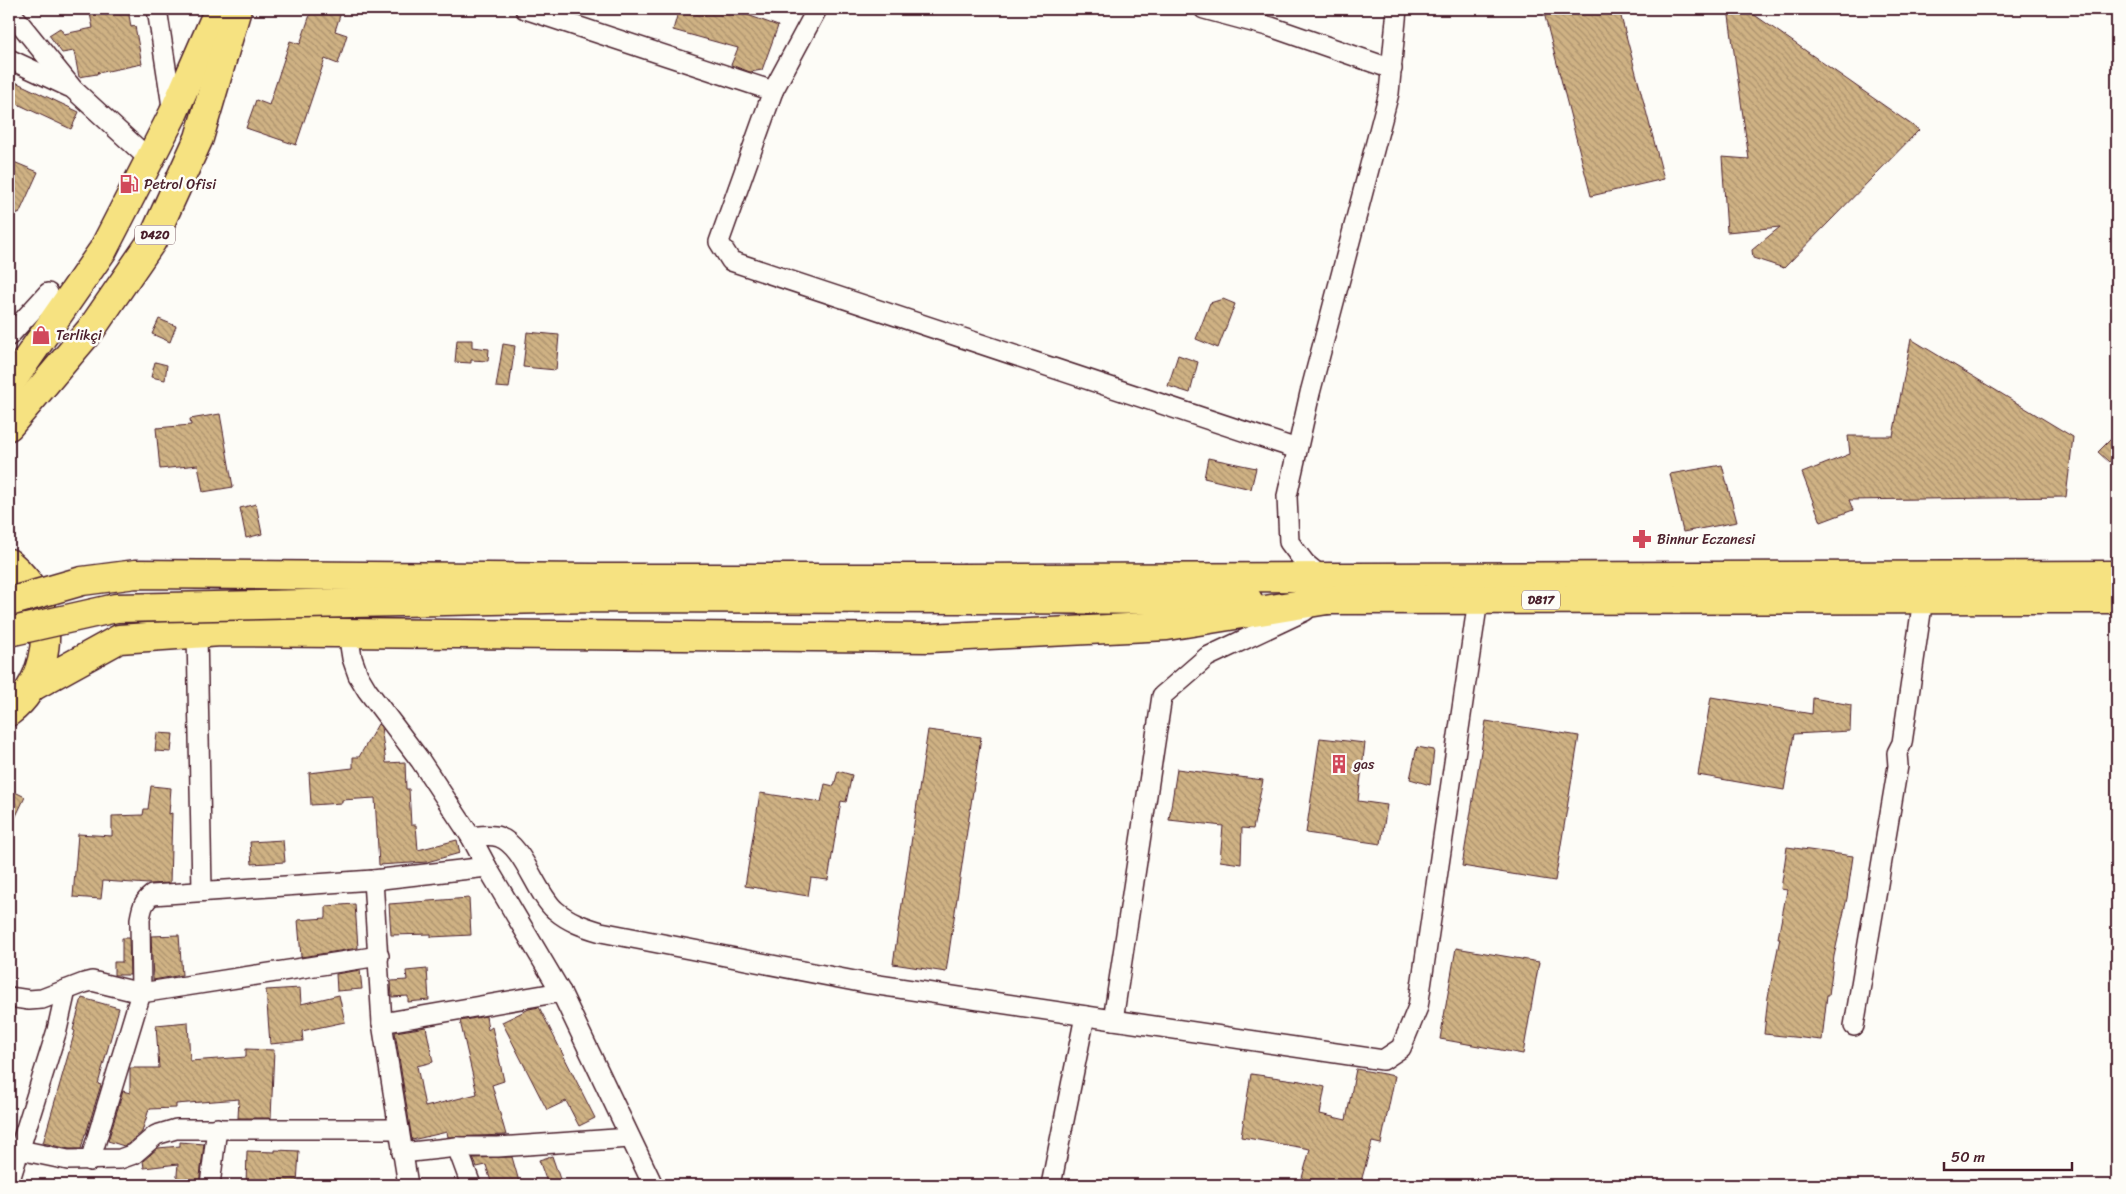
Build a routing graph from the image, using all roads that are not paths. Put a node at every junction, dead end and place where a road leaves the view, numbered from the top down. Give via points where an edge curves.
1 (157, 9) edge
2 (219, 9) edge
3 (237, 9) edge
4 (525, 9) edge
5 (817, 9) edge
6 (1204, 9) edge
7 (1398, 9) edge
8 (9, 10) edge
9 (9, 59) edge
10 (1392, 69) junction
11 (73, 89) junction
12 (773, 91) junction
13 (173, 114) junction
14 (150, 160) junction
15 (48, 293) dead end
16 (9, 336) edge
17 (9, 385) edge
18 (9, 426) edge
19 (1297, 449) junction
20 (9, 563) edge
21 (2117, 575) edge
22 (965, 588) junction
23 (1324, 589) junction
24 (1923, 599) junction
25 (2117, 599) edge
26 (1478, 600) junction
27 (9, 602) edge
28 (9, 632) edge
29 (348, 633) junction
30 (197, 634) junction
31 (32, 687) junction
32 (9, 712) edge
33 (472, 837) junction
34 (487, 867) junction
35 (373, 880) junction
36 (202, 890) junction
37 (379, 956) junction
38 (66, 990) junction
39 (561, 992) junction
40 (141, 993) junction
41 (9, 997) edge
42 (1085, 1016) junction
43 (1113, 1020) junction
44 (382, 1024) junction
45 (1854, 1026) dead end
46 (217, 1128) junction
47 (399, 1129) junction
48 (630, 1138) junction
49 (457, 1147) junction
50 (20, 1150) junction
51 (402, 1153) junction
52 (90, 1161) junction
53 (9, 1183) edge
54 (210, 1185) edge
55 (408, 1185) edge
56 (471, 1185) edge
57 (653, 1185) edge
58 (1051, 1185) edge

1 - 13 street
2 - 13 main road, D420
3 - 18 main road, D420 via 199,138 152,241 92,328
4 - 12 street
5 - 12 street
6 - 10 street via 1271,27
7 - 10 street
8 - 11 street
9 - 11 street
10 - 19 street via 1389,93
11 - 14 street
12 - 19 street via 719,242 731,261
13 - 14 main road, D420
14 - 17 main road, D420 via 103,250
15 - 16 street
19 - 23 street via 1287,496 1290,542
20 - 31 main road via 22,574 38,599 45,629 43,659
21 - 23 main road, D817
22 - 23 main road, D817
22 - 27 main road, bridge via 598,578 136,574 82,581
22 - 28 main road, bridge via 116,608
23 - 26 main road, D817
23 - 29 main road via 1167,626 928,638
23 - 43 street via 1207,657 1162,696
24 - 25 main road, D817
24 - 26 main road, D817
24 - 45 street
26 - 43 street via 1418,1007 1402,1048 1384,1060
29 - 30 main road
29 - 33 street via 352,658 366,690 425,767
30 - 31 main road via 119,639
30 - 36 street
31 - 32 main road
33 - 34 street
33 - 42 street via 496,836 506,840 554,910 581,926 865,983
34 - 35 street
34 - 39 street
35 - 36 street
35 - 37 street
36 - 40 street via 152,895 144,903 140,927
37 - 40 street
37 - 44 street
38 - 40 street via 92,981
38 - 41 street via 42,999
38 - 50 street
39 - 44 street
39 - 48 street
40 - 52 street
42 - 43 street
42 - 58 street
44 - 47 street
46 - 47 street
46 - 52 street via 165,1131 128,1157
46 - 54 street
47 - 51 street
48 - 49 street
48 - 57 street
49 - 51 street
49 - 56 street
50 - 52 street via 55,1159
50 - 53 street
51 - 55 street

